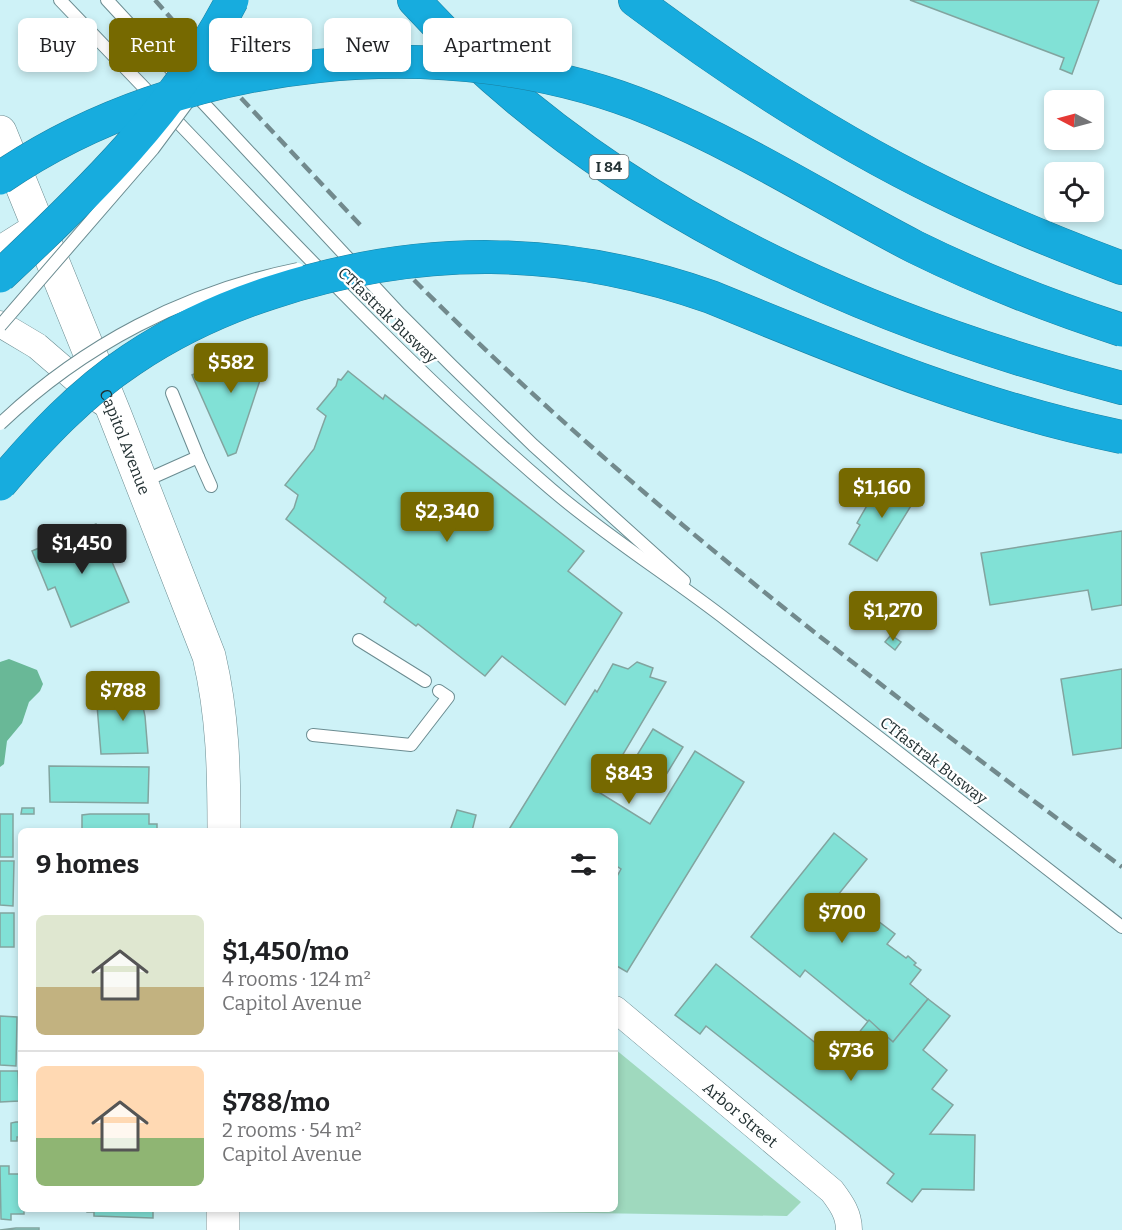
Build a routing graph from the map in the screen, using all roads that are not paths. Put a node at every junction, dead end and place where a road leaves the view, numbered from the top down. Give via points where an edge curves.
1 (60, 0) edge
2 (107, 0) edge
3 (243, 0) edge
4 (414, 0) edge
5 (635, 0) edge
6 (231, 15) edge
7 (203, 79) dead end
8 (93, 127) junction
9 (0, 132) edge
10 (0, 160) edge
11 (0, 178) edge
12 (39, 225) junction
13 (0, 249) edge
14 (469, 256) junction
15 (1122, 268) edge
16 (0, 276) edge
17 (0, 325) edge
18 (1122, 330) edge
19 (1122, 388) edge
20 (172, 393) dead end
21 (115, 415) junction
22 (0, 424) edge
23 (1122, 437) edge
24 (198, 457) junction
25 (141, 483) junction
26 (0, 484) edge
27 (211, 486) dead end
28 (725, 618) junction
29 (359, 640) dead end
30 (425, 681) dead end
31 (439, 691) dead end
32 (313, 735) dead end
33 (224, 828) edge
34 (1122, 927) edge
35 (618, 1013) edge
36 (223, 1212) edge
37 (223, 1230) edge
38 (849, 1230) edge

1 - 28 lane, CTfastrak Busway via 321,273 460,408 553,491
2 - 28 lane, CTfastrak Busway via 434,348 533,445
3 - 6 lane
4 - 19 highway, I 84 via 500,84 559,131 724,238 893,315 972,344
5 - 15 highway via 750,82 858,148 987,213
6 - 16 highway, bridge via 143,130 81,199
7 - 17 lane, bridge via 153,149
8 - 10 lane, bridge
8 - 11 highway, bridge via 38,153
8 - 18 highway, bridge via 194,90 299,69 405,62 526,73 602,91 660,113 945,261 1013,291
9 - 12 main road, Capitol Avenue
12 - 13 street
12 - 21 main road, Capitol Avenue
14 - 22 lane, bridge via 397,257 327,264 260,278 198,297 141,323 84,357
14 - 23 highway, bridge via 577,264 675,286 932,385 1025,414
14 - 26 highway, bridge via 404,262 324,277 205,318 148,349 103,380
17 - 21 street via 37,346
20 - 24 lane
21 - 25 main road, Capitol Avenue
24 - 25 lane
24 - 27 lane
25 - 33 main road, Capitol Avenue via 209,656 222,738
28 - 34 lane, CTfastrak Busway
29 - 30 lane
31 - 32 lane via 448,698 411,745
35 - 38 street, Arbor Street via 832,1191 844,1207
36 - 37 main road

